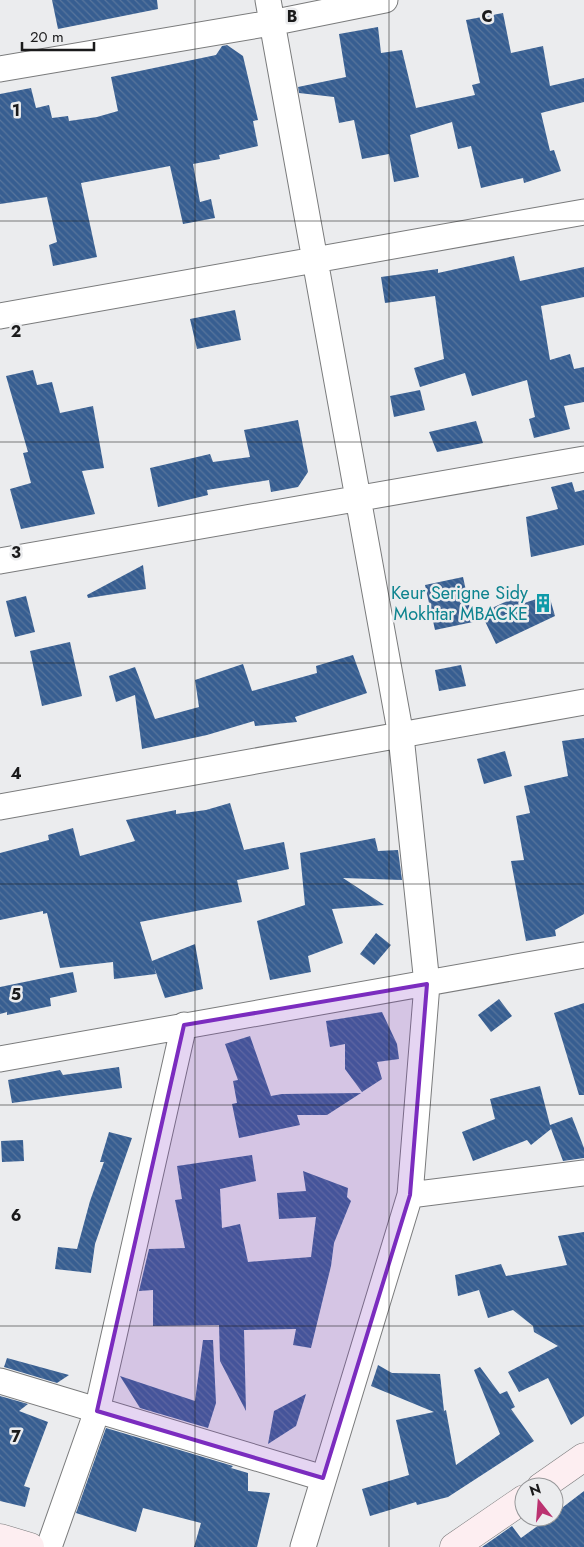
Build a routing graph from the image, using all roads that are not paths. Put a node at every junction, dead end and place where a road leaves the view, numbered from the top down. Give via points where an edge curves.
1 (384, 0) edge
2 (270, 11) edge
3 (0, 69) edge
4 (584, 212) edge
5 (314, 261) junction
6 (0, 316) edge
7 (584, 459) edge
8 (358, 499) junction
9 (0, 562) edge
10 (584, 702) edge
11 (401, 736) junction
12 (0, 806) edge
13 (584, 954) edge
14 (427, 984) junction
15 (184, 1025) junction
16 (0, 1059) edge
17 (584, 1172) edge
18 (410, 1195) junction
19 (0, 1381) edge
20 (97, 1411) junction
21 (584, 1457) edge
22 (555, 1477) edge
23 (323, 1478) junction
24 (514, 1505) edge
25 (0, 1538) edge
26 (30, 1547) edge
27 (49, 1547) edge
28 (303, 1547) edge
29 (454, 1547) edge

1 - 2 street
2 - 3 street
2 - 5 street
4 - 5 street
5 - 6 street
5 - 8 street
7 - 8 street
8 - 9 street
8 - 11 street
10 - 11 street
11 - 12 street
11 - 14 street
13 - 14 street
14 - 15 street
14 - 18 street
15 - 16 street
15 - 20 street
17 - 18 street
18 - 23 street
19 - 20 street
20 - 23 street
20 - 27 street
21 - 22 street
23 - 28 street
24 - 29 street
25 - 26 street

